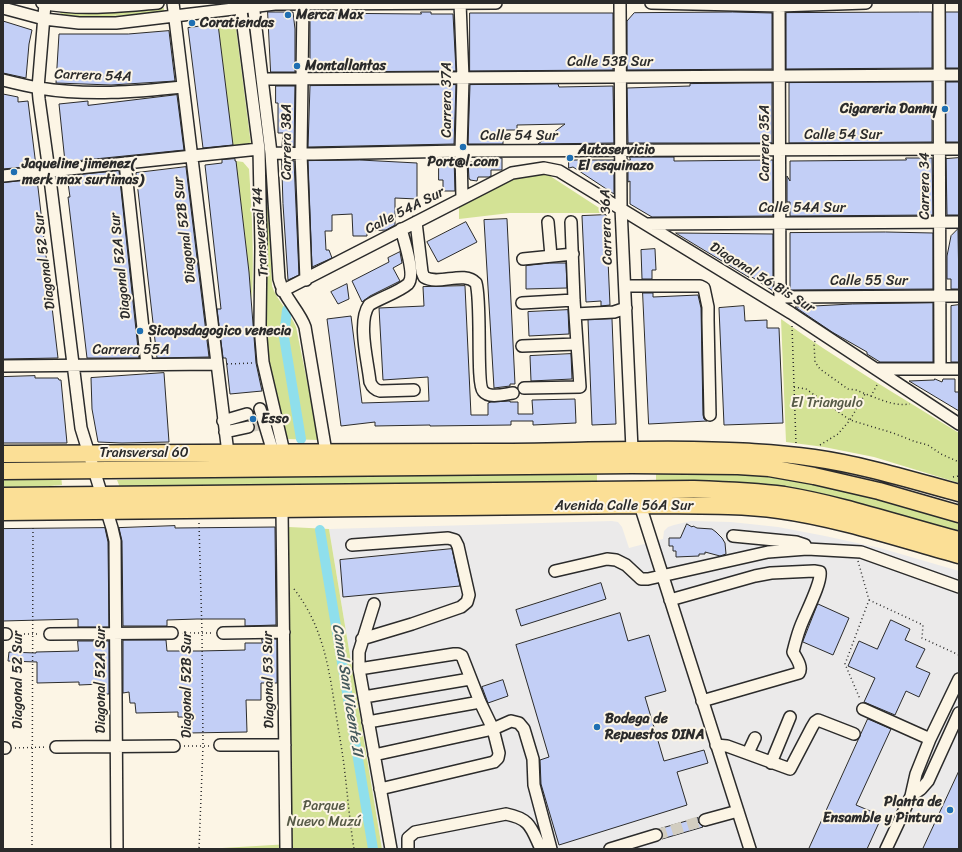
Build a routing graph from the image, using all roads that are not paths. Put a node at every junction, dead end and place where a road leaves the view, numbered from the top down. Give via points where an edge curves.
1 (44, 3) edge
2 (158, 3) edge
3 (173, 3) edge
4 (460, 3) edge
5 (496, 3) edge
6 (620, 3) edge
7 (651, 3) edge
8 (866, 3) edge
9 (939, 3) edge
10 (303, 4) edge
11 (779, 4) edge
12 (253, 5) edge
13 (241, 6) edge
14 (3, 8) edge
15 (174, 17) junction
16 (44, 19) junction
17 (939, 75) junction
18 (959, 75) edge
19 (620, 76) junction
20 (779, 76) junction
21 (462, 78) junction
22 (262, 79) junction
23 (302, 79) junction
24 (3, 80) edge
25 (183, 87) junction
26 (38, 88) junction
27 (259, 149) junction
28 (959, 149) edge
29 (621, 150) junction
30 (780, 150) junction
31 (940, 150) junction
32 (461, 151) junction
33 (544, 151) junction
34 (271, 153) junction
35 (300, 154) junction
36 (191, 156) junction
37 (125, 163) junction
38 (544, 168) junction
39 (49, 171) junction
40 (3, 176) edge
41 (462, 198) junction
42 (621, 208) junction
43 (416, 222) junction
44 (548, 222) dead end
45 (571, 222) dead end
46 (940, 222) junction
47 (959, 222) edge
48 (780, 223) junction
49 (646, 224) junction
50 (401, 229) junction
51 (573, 254) junction
52 (551, 256) junction
53 (523, 259) dead end
54 (306, 280) junction
55 (625, 286) junction
56 (282, 291) junction
57 (940, 296) junction
58 (959, 296) edge
59 (574, 300) junction
60 (780, 301) junction
61 (522, 303) dead end
62 (626, 308) junction
63 (575, 314) junction
64 (577, 344) junction
65 (522, 346) dead end
66 (217, 364) junction
67 (73, 365) junction
68 (147, 365) junction
69 (3, 366) edge
70 (940, 369) junction
71 (959, 369) edge
72 (879, 371) junction
73 (524, 388) dead end
74 (414, 390) dead end
75 (513, 393) dead end
76 (273, 405) junction
77 (247, 414) tunnel mouth
78 (710, 415) dead end
79 (224, 421) junction
80 (959, 424) edge
81 (248, 427) tunnel mouth
82 (225, 432) junction
83 (632, 449) junction
84 (326, 452) junction
85 (487, 452) junction
86 (765, 452) junction
87 (88, 453) junction
88 (173, 453) junction
89 (228, 453) junction
90 (3, 454) edge
91 (20, 454) junction
92 (280, 457) junction
93 (3, 463) edge
94 (445, 467) junction
95 (215, 468) junction
96 (93, 470) junction
97 (3, 471) edge
98 (814, 476) junction
99 (462, 492) junction
100 (959, 493) edge
101 (224, 494) junction
102 (102, 495) junction
103 (3, 496) edge
104 (640, 505) junction
105 (517, 507) junction
106 (282, 510) junction
107 (107, 511) junction
108 (171, 511) junction
109 (3, 512) edge
110 (959, 514) edge
111 (734, 536) dead end
112 (889, 536) junction
113 (953, 538) edge
114 (352, 545) dead end
115 (807, 549) junction
116 (959, 555) edge
117 (554, 571) dead end
118 (662, 576) junction
119 (959, 586) edge
120 (670, 600) junction
121 (374, 604) dead end
122 (284, 632) junction
123 (172, 633) road end
124 (223, 633) road end
125 (50, 634) road end
126 (116, 634) junction
127 (362, 638) junction
128 (359, 669) junction
129 (470, 679) junction
130 (959, 679) edge
131 (364, 697) junction
132 (480, 702) junction
133 (702, 702) junction
134 (864, 709) road end
135 (959, 713) edge
136 (790, 717) dead end
137 (368, 722) junction
138 (937, 726) junction
139 (493, 729) junction
140 (951, 731) junction
141 (854, 734) dead end
142 (755, 738) dead end
143 (930, 740) junction
144 (285, 745) junction
145 (716, 745) junction
146 (174, 746) road end
147 (220, 746) road end
148 (56, 747) road end
149 (117, 747) junction
150 (926, 751) junction
151 (748, 753) junction
152 (374, 754) junction
153 (939, 756) junction
154 (771, 763) junction
155 (380, 789) junction
156 (911, 796) junction
157 (738, 811) junction
158 (705, 820) tunnel mouth
159 (656, 835) tunnel mouth
160 (113, 849) edge
161 (117, 849) edge
162 (286, 849) edge
163 (391, 849) edge
164 (408, 849) edge
165 (541, 849) edge
166 (551, 849) edge
167 (610, 849) edge
168 (750, 849) edge
169 (886, 849) edge

1 - 2 street via 117,7
1 - 16 street, Diagonal 52 Sur
3 - 15 street, Diagonal 52B Sur
4 - 5 street
4 - 10 street
4 - 21 street, Carrera 37A
6 - 19 street, Carrera 36A
7 - 11 street
8 - 11 street
9 - 17 street, Carrera 34
10 - 12 street
10 - 23 street, Carrera 38A
11 - 20 street, Carrera 35A
12 - 13 street
12 - 22 street, Transversal 44
13 - 15 street
13 - 27 street, Transversal 44
14 - 16 street
15 - 16 street via 116,23 79,23
15 - 25 street, Diagonal 52B Sur
16 - 26 street, Diagonal 52 Sur
17 - 18 street, Calle 53B Sur
17 - 20 street, Calle 53B Sur
17 - 31 street, Carrera 34
19 - 20 street, Calle 53B Sur
19 - 21 street, Calle 53B Sur
19 - 29 street, Carrera 36A
20 - 30 street, Carrera 35A
21 - 23 street, Calle 53B Sur
21 - 32 street, Carrera 37A
22 - 23 street, Calle 53B Sur
22 - 34 street, Transversal 44
23 - 35 street, Carrera 38A
24 - 26 street, Carrera 54A
25 - 26 street, Carrera 54A via 95,93
25 - 36 street, Diagonal 52B Sur
26 - 39 street, Diagonal 52 Sur
27 - 36 street
27 - 76 street, Transversal 44 via 260,326
28 - 31 street, Calle 54 Sur
29 - 30 street, Calle 54 Sur
29 - 33 street, Calle 54 Sur
29 - 42 street, Carrera 36A
30 - 31 street, Calle 54 Sur
30 - 48 street, Carrera 35A
31 - 46 street, Carrera 34
32 - 33 street, Calle 54 Sur
32 - 35 street, Calle 54 Sur
32 - 41 street, Carrera 37A
33 - 38 street
34 - 35 street, Calle 54 Sur
34 - 56 street, Transversal 44 via 279,279
35 - 54 street, Carrera 38A
36 - 37 street
36 - 66 street, Diagonal 52B Sur
37 - 39 street
37 - 68 street, Diagonal 52A Sur
38 - 41 street, Calle 54A Sur via 512,173
38 - 42 street, Diagonal 56 Bis Sur via 560,171
39 - 40 street
39 - 67 street, Diagonal 52 Sur
41 - 43 street, Calle 54A Sur
42 - 49 street, Diagonal 56 Bis Sur
42 - 55 street, Carrera 36A
43 - 50 street, Calle 54A Sur
43 - 75 street via 424,277 433,281 471,279 476,283 482,390 488,395
44 - 52 street
45 - 51 street
46 - 47 street, Calle 54A Sur
46 - 48 street, Calle 54A Sur
46 - 57 street, Carrera 34
48 - 49 street, Calle 54A Sur
48 - 60 street, Carrera 35A
49 - 60 street, Diagonal 56 Bis Sur
50 - 54 street, Calle 54A Sur
50 - 74 street via 410,267 410,280 405,286 369,305 364,316 364,336 372,386 380,391
51 - 52 street
51 - 59 street
52 - 53 street
54 - 56 street, Calle 54A Sur
55 - 62 street, Carrera 36A
55 - 78 street via 704,288 708,314
56 - 84 street, Transversal 44 via 305,327
57 - 58 street, Calle 55 Sur
57 - 60 street, Calle 55 Sur
57 - 70 street, Carrera 34
59 - 61 street
59 - 63 street
60 - 72 street, Diagonal 56 Bis Sur via 791,313
62 - 63 street via 614,312
62 - 83 street, Carrera 36A
63 - 64 street
64 - 65 street
64 - 73 street via 580,387
66 - 68 street, Carrera 55A
66 - 79 street, Diagonal 52B Sur
67 - 68 street, Carrera 55A
67 - 69 street, Carrera 55A
67 - 87 street, Diagonal 52 Sur via 81,428
70 - 71 street
70 - 72 street
72 - 80 street, Diagonal 56 Bis Sur
76 - 92 street, Transversal 44
76 - 92 street via 259,410 262,424
77 - 79 street
79 - 82 street, Diagonal 52B Sur
81 - 82 street
82 - 89 street, Diagonal 52B Sur
83 - 85 highway
83 - 86 highway
84 - 85 highway
84 - 92 highway
85 - 94 highway
86 - 98 highway
86 - 100 highway via 871,469
87 - 88 highway, Transversal 60
87 - 91 highway, Transversal 60
87 - 96 street, Diagonal 52 Sur
88 - 89 highway, Transversal 60
88 - 95 highway
89 - 92 highway, Transversal 60
90 - 91 highway, Transversal 60
91 - 93 highway
92 - 94 highway
92 - 95 highway, Transversal 60
94 - 98 highway via 738,466 769,468
95 - 96 highway, Transversal 60
96 - 97 highway, Transversal 60
96 - 102 street, Diagonal 52 Sur
98 - 110 highway
99 - 101 highway, Avenida Calle 56A Sur
99 - 105 highway
99 - 113 highway, Avenida Calle 56A Sur via 693,489 785,495
101 - 102 highway
101 - 108 highway
102 - 103 highway
102 - 107 street, Diagonal 52 Sur
104 - 105 highway, Avenida Calle 56A Sur
104 - 112 highway, Avenida Calle 56A Sur via 735,506 780,510 852,525
104 - 118 street
105 - 106 highway, Avenida Calle 56A Sur
106 - 108 highway
106 - 122 street, Diagonal 53 Sur
107 - 108 highway
107 - 109 highway
107 - 126 street, Diagonal 52A Sur via 115,541
111 - 115 street via 796,542 805,545
112 - 113 highway
112 - 116 highway, Avenida Calle 56A Sur
114 - 127 street via 448,538 455,540 469,595 467,602 461,607
115 - 118 street via 768,552
115 - 119 street via 861,552
117 - 118 street via 607,559 626,565 641,579
118 - 120 street
120 - 133 street
120 - 133 street via 766,574 820,572 793,652 800,666 799,673
121 - 127 street
122 - 124 street
122 - 144 street, Diagonal 53 Sur
123 - 126 street
125 - 126 street
126 - 149 street, Diagonal 52A Sur
127 - 128 street
128 - 129 street via 458,654 464,659
128 - 131 street
129 - 131 street
129 - 132 street
130 - 138 street
131 - 137 street
132 - 137 street
132 - 139 street
133 - 145 street
134 - 143 street
135 - 140 street
136 - 154 street
137 - 152 street
138 - 140 street
138 - 143 street
139 - 152 street
139 - 155 street via 499,753 494,762
139 - 166 street via 512,722 519,723 524,729 532,759 534,785
140 - 153 street
141 - 154 street via 818,720 790,769
142 - 151 street
143 - 150 street
144 - 147 street
144 - 162 street, Diagonal 53 Sur
145 - 151 street
145 - 157 street
146 - 149 street
148 - 149 street
149 - 161 street, Diagonal 52A Sur
150 - 153 street
150 - 156 street via 916,774
151 - 154 street
152 - 155 street
153 - 156 street via 928,781
155 - 163 street
156 - 169 street
157 - 158 street
157 - 168 street
159 - 167 street
160 - 161 street
164 - 165 street via 408,838 415,832 506,814 518,816 528,823

